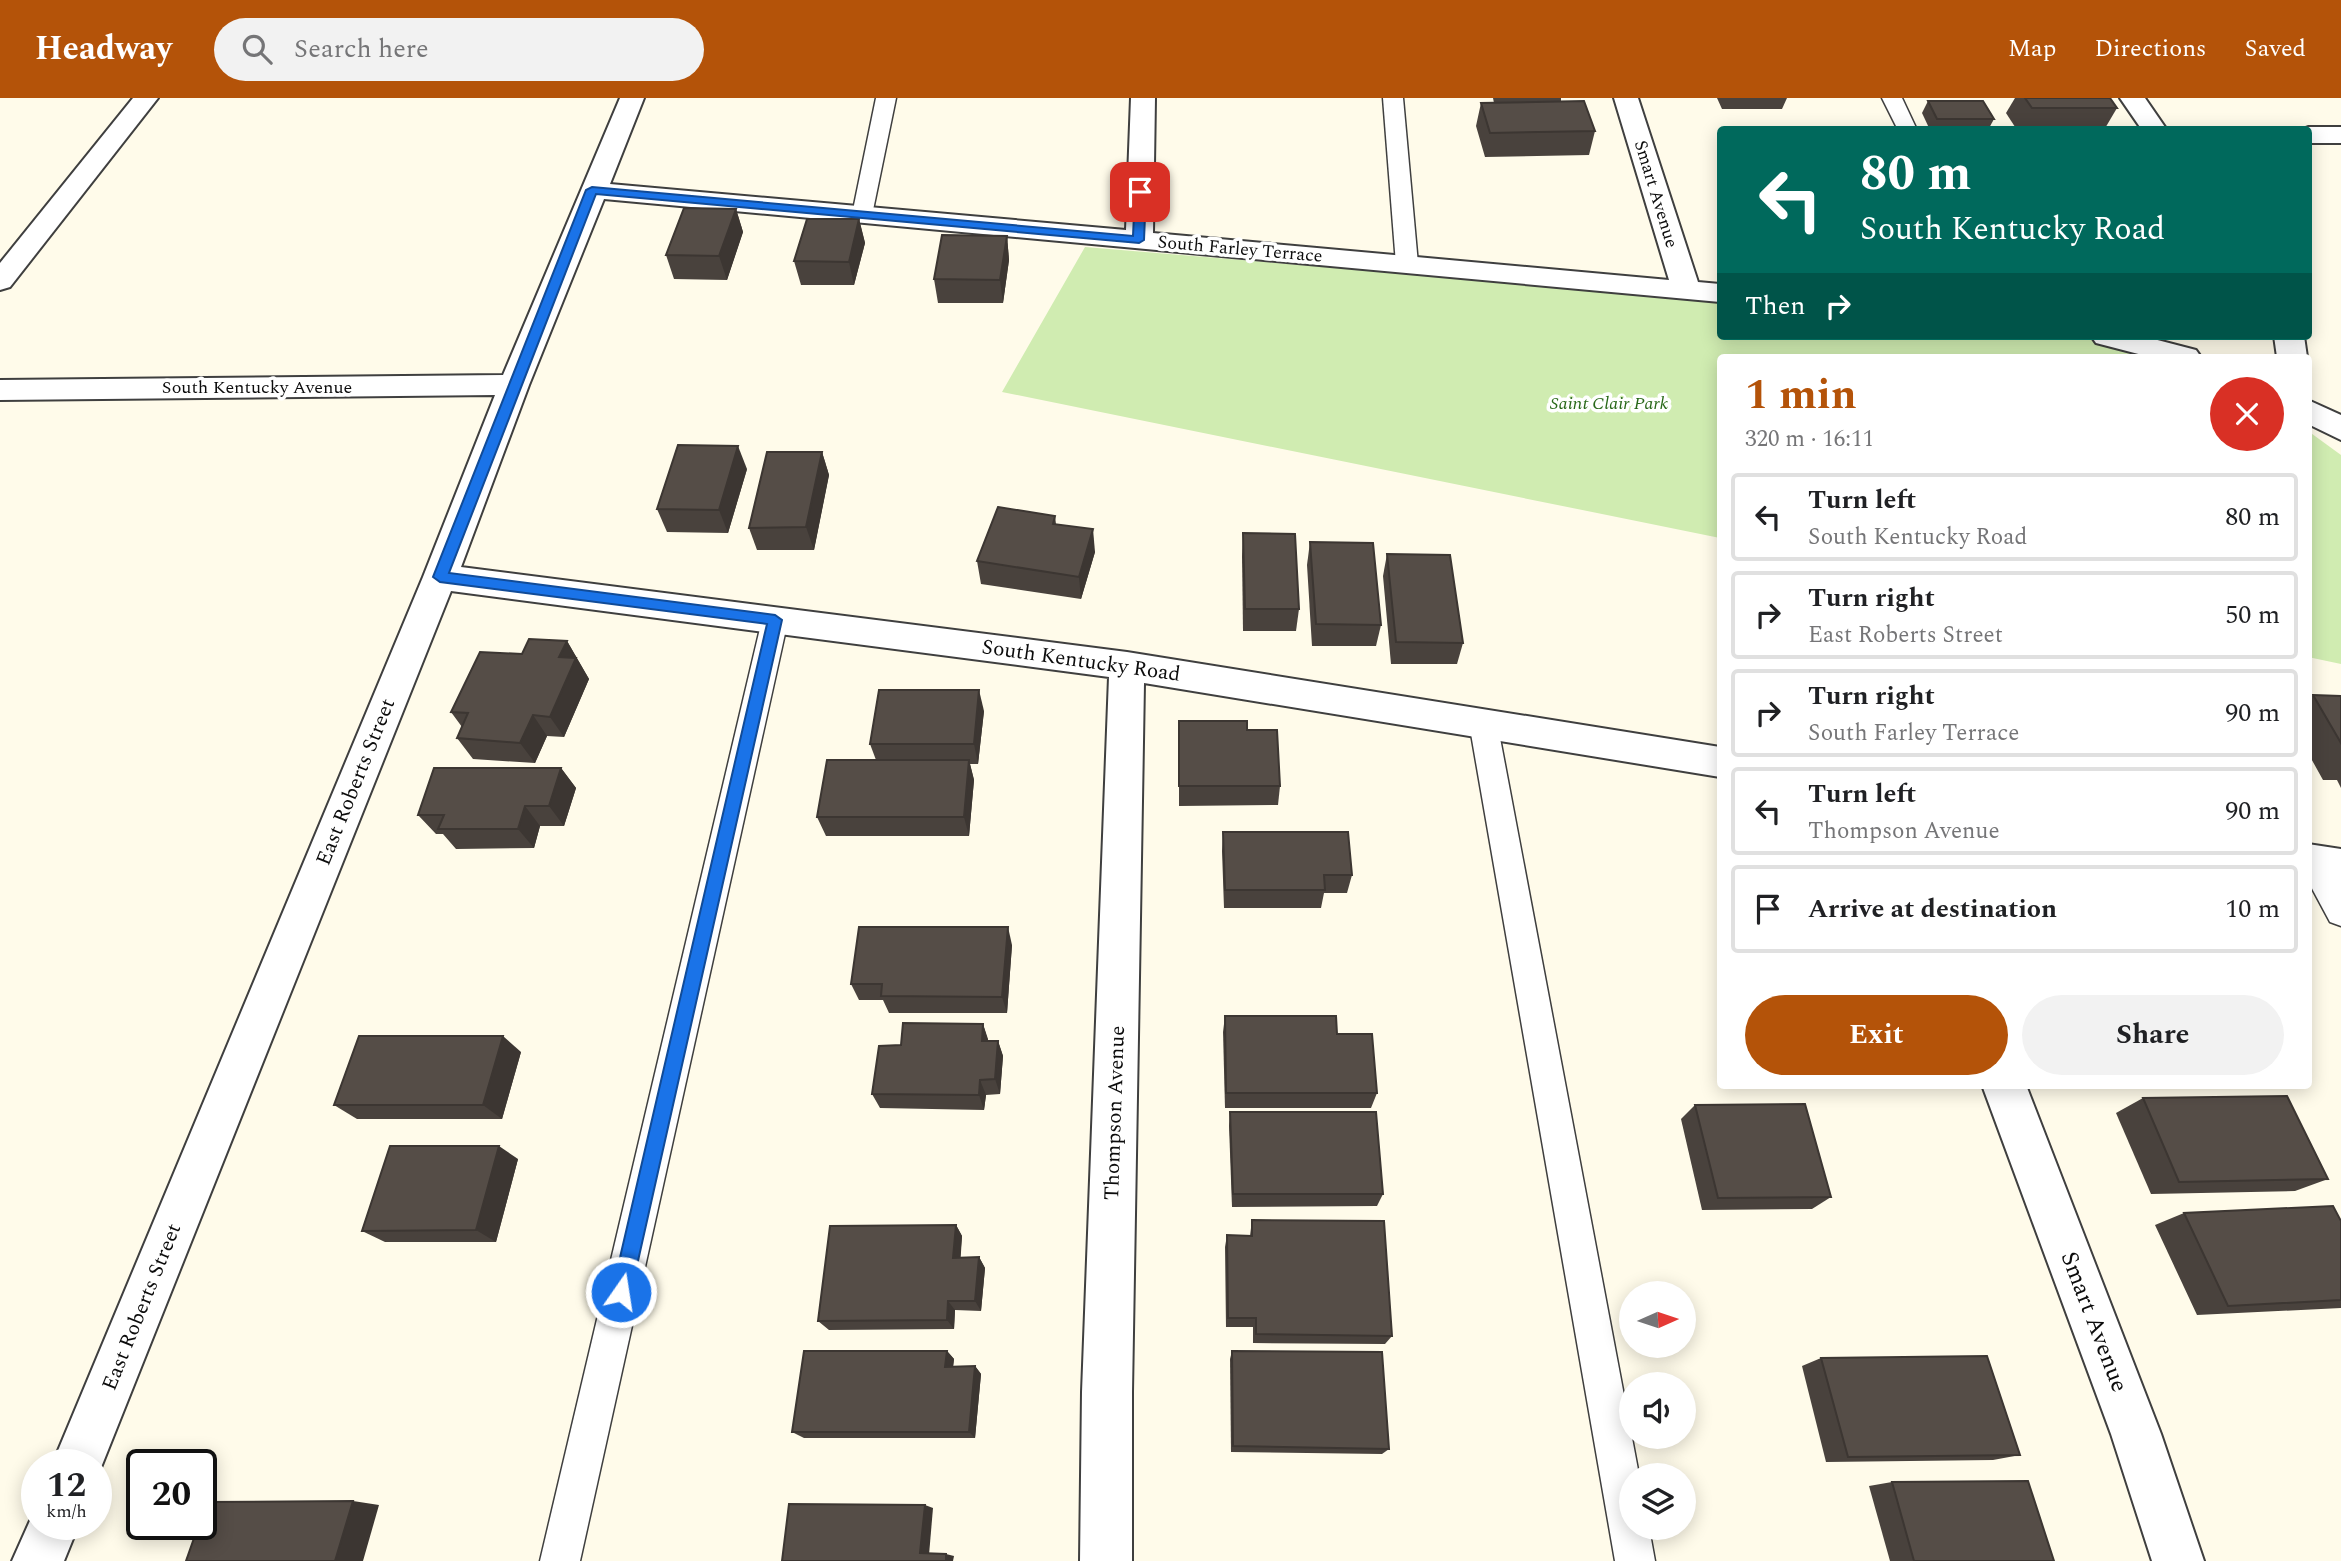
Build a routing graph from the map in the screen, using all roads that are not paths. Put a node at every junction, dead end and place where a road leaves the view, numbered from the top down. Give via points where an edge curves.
1 (146, 98) edge
2 (632, 98) edge
3 (886, 98) edge
4 (1143, 98) edge
5 (1393, 98) edge
6 (1626, 98) edge
7 (1892, 98) edge
8 (2132, 98) edge
9 (1906, 126) edge
10 (2152, 126) edge
11 (2312, 135) edge
12 (2341, 135) edge
13 (592, 190) junction
14 (862, 215) junction
15 (1139, 240) junction
16 (1407, 264) junction
17 (0, 281) edge
18 (1686, 289) junction
19 (1717, 293) edge
20 (2121, 340) edge
21 (2175, 354) edge
22 (514, 385) junction
23 (0, 390) edge
24 (2312, 412) edge
25 (2341, 429) edge
26 (440, 577) junction
27 (775, 620) junction
28 (1127, 666) junction
29 (1482, 722) junction
30 (1717, 761) edge
31 (2321, 863) edge
32 (2341, 912) edge
33 (2006, 1089) edge
34 (84, 1449) edge
35 (47, 1540) edge
36 (38, 1561) edge
37 (560, 1561) edge
38 (1106, 1561) edge
39 (1635, 1561) edge
40 (2178, 1561) edge

1 - 17 street
2 - 13 street, East Roberts Street
3 - 14 lane
4 - 15 street
5 - 16 lane
6 - 18 street, Smart Avenue
7 - 9 lane
8 - 10 street
11 - 12 street
13 - 14 street, South Farley Terrace
13 - 22 street, East Roberts Street
14 - 15 street, South Farley Terrace
15 - 16 street, South Farley Terrace
16 - 18 street, South Farley Terrace
18 - 19 street, South Farley Terrace
20 - 21 street
22 - 23 street, South Kentucky Avenue
22 - 26 street, East Roberts Street
24 - 25 street
26 - 27 street, South Kentucky Road
26 - 34 street, East Roberts Street
27 - 28 street, South Kentucky Road
27 - 37 lane
28 - 29 street, South Kentucky Road
28 - 38 street, Thompson Avenue
29 - 30 street, South Kentucky Road
29 - 39 lane
31 - 32 lane
33 - 40 street, Smart Avenue via 2136,1434
35 - 36 street

